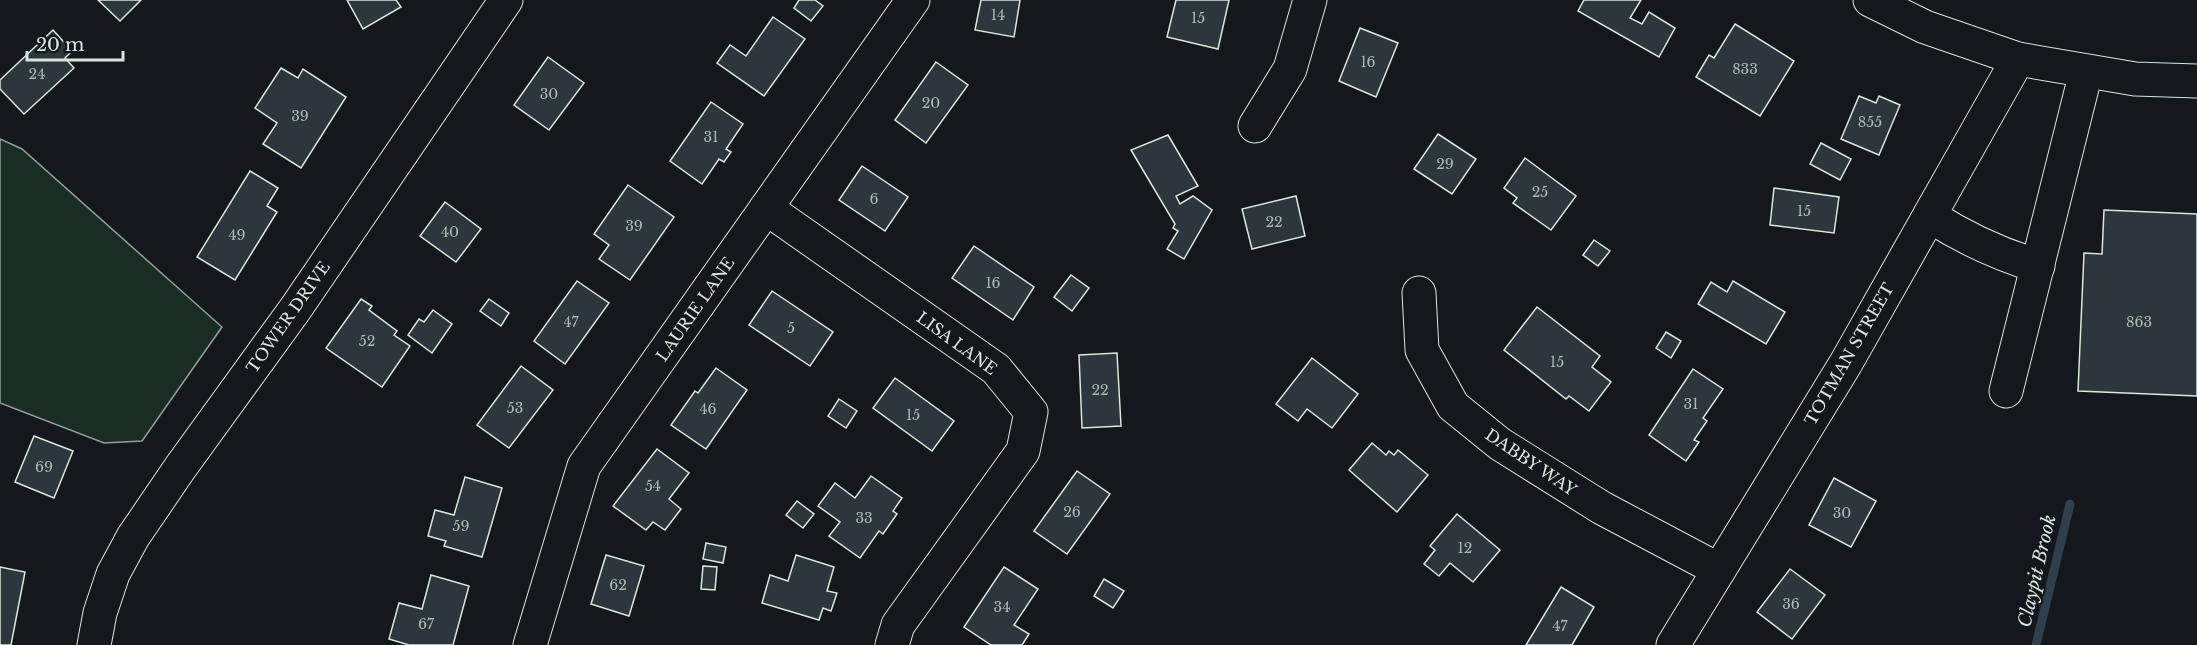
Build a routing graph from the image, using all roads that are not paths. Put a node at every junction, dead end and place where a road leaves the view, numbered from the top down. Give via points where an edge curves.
1 (506, 0) edge
2 (913, 0) edge
3 (1310, 0) edge
4 (1870, 0) edge
5 (2018, 59) junction
6 (2086, 72) junction
7 (2197, 81) edge
8 (1255, 126) dead end
9 (766, 208) junction
10 (1930, 216) junction
11 (2038, 266) junction
12 (1419, 292) dead end
13 (2006, 391) dead end
14 (1719, 570) junction
15 (94, 645) edge
16 (530, 645) edge
17 (892, 645) edge
18 (1673, 645) edge

1 - 15 street, TOWER DRIVE via 296,308 133,537 113,574
2 - 9 street, LAURIE LANE
3 - 8 street via 1290,69
4 - 5 street via 1925,27
5 - 6 street
5 - 10 street, TOTMAN STREET
6 - 7 street via 2135,79
6 - 11 street
9 - 16 street, LAURIE LANE via 584,466
9 - 17 street, LISA LANE via 996,369 1031,412 1023,451 898,625
10 - 11 street via 2000,254
10 - 14 street, TOTMAN STREET via 1846,363
11 - 13 street
12 - 14 street, DABBY WAY via 1422,350 1453,406 1500,444 1602,508
14 - 18 street, TOTMAN STREET

